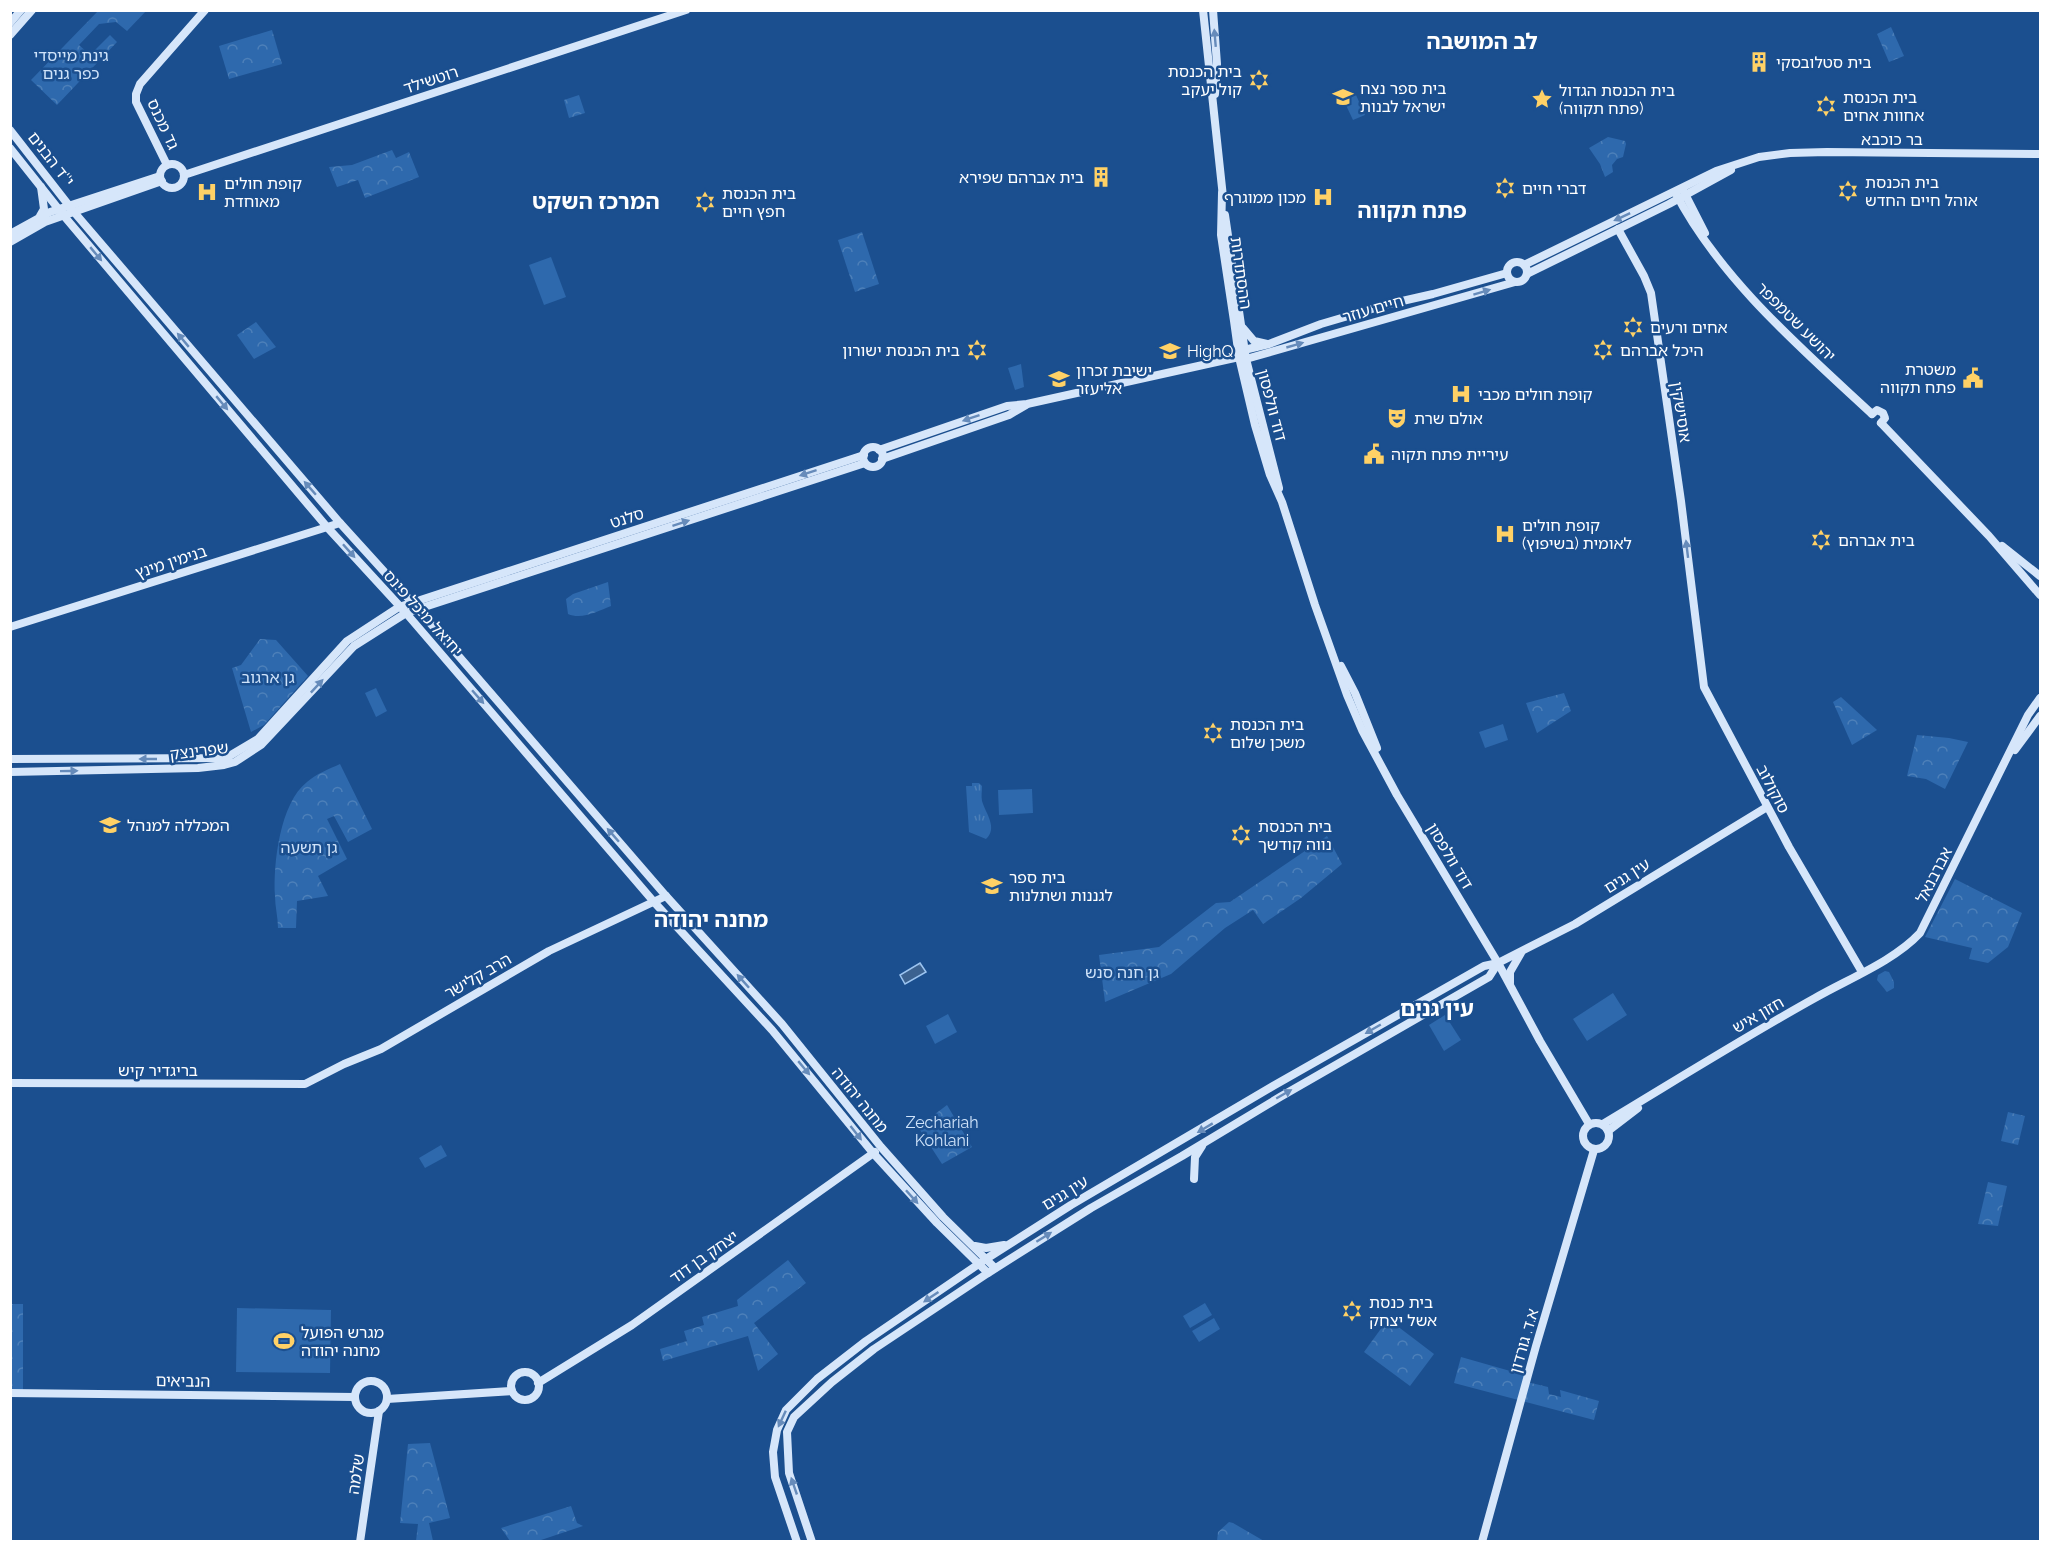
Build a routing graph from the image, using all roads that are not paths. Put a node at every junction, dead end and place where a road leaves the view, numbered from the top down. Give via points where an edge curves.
1 (21, 10) edge
2 (32, 10) edge
3 (205, 10) edge
4 (686, 10) edge
5 (1203, 10) edge
6 (1213, 10) edge
7 (10, 23) edge
8 (10, 35) edge
9 (1214, 107) junction
10 (10, 130) edge
11 (10, 148) edge
12 (2040, 154) edge
13 (167, 165) junction
14 (184, 176) junction
15 (161, 179) junction
16 (41, 186) junction
17 (1222, 193) junction
18 (1680, 193) junction
19 (1669, 204) junction
20 (89, 207) junction
21 (1683, 208) junction
22 (72, 209) junction
23 (61, 212) junction
24 (40, 216) junction
25 (84, 223) junction
26 (1618, 229) junction
27 (10, 234) edge
28 (10, 242) edge
29 (1708, 243) junction
30 (1524, 265) junction
31 (1507, 273) junction
32 (1527, 274) junction
33 (1515, 282) junction
34 (1241, 325) junction
35 (1268, 345) junction
36 (1243, 355) junction
37 (1027, 404) junction
38 (879, 450) junction
39 (865, 459) junction
40 (882, 459) junction
41 (315, 513) junction
42 (340, 523) junction
43 (327, 527) junction
44 (312, 532) junction
45 (1989, 536) junction
46 (2040, 576) edge
47 (389, 595) junction
48 (2040, 595) edge
49 (415, 606) junction
50 (399, 607) junction
51 (1694, 608) joint
52 (406, 613) junction
53 (388, 615) junction
54 (10, 627) edge
55 (2040, 698) edge
56 (2040, 716) edge
57 (10, 759) edge
58 (2003, 766) junction
59 (10, 772) edge
60 (1767, 807) junction
61 (666, 896) junction
62 (654, 902) junction
63 (1522, 951) junction
64 (1498, 963) junction
65 (1862, 972) junction
66 (1510, 987) junction
67 (783, 1024) joint
68 (772, 1030) joint
69 (10, 1083) edge
70 (304, 1084) joint
71 (1589, 1124) junction
72 (1606, 1127) junction
73 (1205, 1142) junction
74 (881, 1148) junction
75 (1594, 1150) junction
76 (873, 1154) junction
77 (1194, 1179) dead end
78 (1014, 1241) junction
79 (971, 1244) junction
80 (983, 1261) junction
81 (991, 1270) junction
82 (538, 1383) junction
83 (512, 1391) junction
84 (10, 1393) edge
85 (354, 1397) junction
86 (387, 1399) junction
87 (379, 1411) junction
88 (360, 1542) edge
89 (797, 1542) edge
90 (812, 1542) edge
91 (1482, 1542) edge

1 - 7 street
2 - 8 street
3 - 13 street, גד מכנס via 140,84 136,94 136,102
4 - 14 street, רוטשילד
5 - 9 street, ההסתדרות
9 -> 6 street, ההסתדרות via 1217,64
9 - 17 street, ההסתדרות
10 - 22 street, י''ד הבנים
11 - 16 street, י''ד הבנים
12 - 18 street, בר כוכבא via 1790,153 1759,157 1716,171
13 - 14 street, גד מכנס via 178,165
13 - 15 street, גד מכנס via 162,169
14 - 15 street via 175,187 167,187
15 - 20 street
15 - 22 street
16 - 23 street, י''ד הבנים
16 - 24 street via 44,209
17 - 34 street, ההסתדרות
17 - 36 street, ההסתדרות via 1221,235
18 - 19 street
18 - 21 street, יהושע שטמפפר
18 - 29 street, יהושע שטמפפר
18 -> 30 street
19 - 21 street
19 - 26 street
20 - 22 street
20 - 25 street via 83,213
21 - 29 street, יהושע שטמפפר
22 - 23 street
22 - 25 street, יחיאל מיכל פינס
23 - 24 street
23 - 28 street
23 -> 41 street, יחיאל מיכל פינס
24 - 27 street
42 -> 25 street, יחיאל מיכל פינס
26 - 32 street
51 -> 26 street, אוסישקין via 1655,316 1649,289
29 - 45 street, יהושע שטמפפר via 1722,266 1789,336 1872,414 1873,422 1881,423
30 - 31 street via 1513,263
30 - 32 street
31 - 33 street
31 - 35 street, חיים עוזר via 1321,324
32 - 33 street via 1521,282
36 -> 33 street, חיים עוזר
34 - 35 street via 1254,340
34 - 36 street, ההסתדרות
35 - 36 street, חיים עוזר
36 - 37 street, חיים עוזר
36 - 64 street, דוד וולפסון via 1261,445 1333,655 1355,693 1397,795
37 -> 38 street via 1007,406
37 - 40 street via 1009,415
38 - 39 street via 871,448
38 - 40 street
39 - 40 street via 870,467
39 - 49 street, סלנט
41 - 43 street, יחיאל מיכל פינס
41 - 44 street
42 - 43 street, בנימין מינץ
42 - 49 street, יחיאל מיכל פינס
43 - 44 street, בנימין מינץ
43 -> 47 street, יחיאל מיכל פינס
44 - 54 street, בנימין מינץ
45 - 46 street
45 - 48 street
47 - 50 street, יחיאל מיכל פינס
47 - 53 street via 392,610
49 - 50 street, סלנט
49 - 52 street, סלנט
61 -> 49 street, יחיאל מיכל פינס
50 - 52 street, יחיאל מיכל פינס
50 - 53 street, שפרינצק
51 - 60 street, סוקולוב via 1704,687
59 -> 52 street, שפרינצק via 198,768 235,762 261,745 354,646
52 -> 62 street, יחיאל מיכל פינס
53 -> 57 street, שפרינצק via 347,641 258,739 226,758
55 - 58 street, אברבנאל
56 - 58 street, אברבנאל
58 - 65 street, אברבנאל via 1920,933
60 - 63 street, עין גנים via 1575,924
60 - 65 street, סוקולוב
61 - 62 street, הרב קלישר
67 -> 61 street, יחיאל מיכל פינס
62 - 68 street, יחיאל מיכל פינס
62 - 70 street, הרב קלישר via 549,951 381,1049
63 - 64 street, עין גנים
63 - 66 street via 1510,972
64 - 66 street
73 -> 64 street, עין גנים via 1489,977
64 -> 78 street, עין גנים via 1484,966 1303,1069
65 - 72 street, חזון איש via 1669,1084
66 - 71 street
67 - 74 street, מחנה יהודה
68 -> 76 street, מחנה יהודה
69 - 70 street, בריגדיר קיש
71 - 72 street
71 - 75 street via 1583,1140
72 - 75 street via 1607,1144
73 - 77 street via 1195,1157
81 -> 73 street, עין גנים
74 - 76 street, יצחק בן דוד
74 - 79 street, מחנה יהודה
75 - 91 street, א.ד. גורדון
76 -> 80 street, מחנה יהודה via 937,1223
76 - 82 street, יצחק בן דוד via 632,1325
78 - 79 street via 986,1248
78 - 80 street, עין גנים
79 - 80 street, מחנה יהודה
80 - 81 street
80 -> 89 street, עין גנים via 866,1341 817,1379 786,1410 773,1452 776,1477
90 -> 81 street, עין גנים via 789,1473 787,1432 794,1417 874,1349
82 - 83 street via 536,1395 528,1400 518,1398
82 - 83 street via 533,1375 521,1373 513,1378
83 - 86 street
84 - 85 street, הנביאים
85 - 86 street via 361,1384 371,1381 381,1385
85 - 87 street via 361,1410 370,1414
86 - 87 street
87 - 88 street, שלמה

